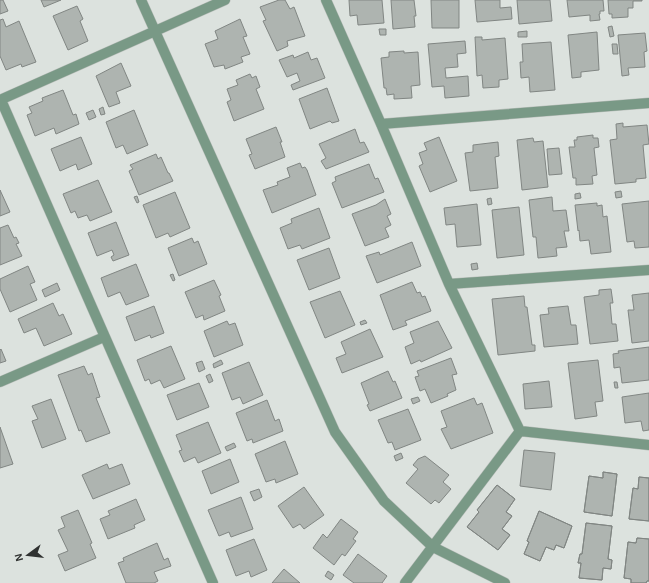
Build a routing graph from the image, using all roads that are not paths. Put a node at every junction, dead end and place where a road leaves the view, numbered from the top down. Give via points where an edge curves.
1 (141, 0) edge
2 (225, 0) edge
3 (326, 0) edge
4 (155, 31) junction
5 (0, 100) edge
6 (649, 103) edge
7 (381, 124) junction
8 (649, 270) edge
9 (449, 284) junction
10 (104, 338) junction
11 (0, 382) edge
12 (520, 431) junction
13 (649, 445) edge
14 (432, 547) junction
15 (213, 583) edge
16 (405, 583) edge
17 (505, 583) edge

1 - 4 street
2 - 4 street
3 - 7 street
4 - 5 street
4 - 14 street via 335,432 384,501
5 - 10 street
6 - 7 street
7 - 9 street
8 - 9 street
9 - 12 street
10 - 11 street
10 - 15 street
12 - 13 street
12 - 14 street
14 - 16 street
14 - 17 street

